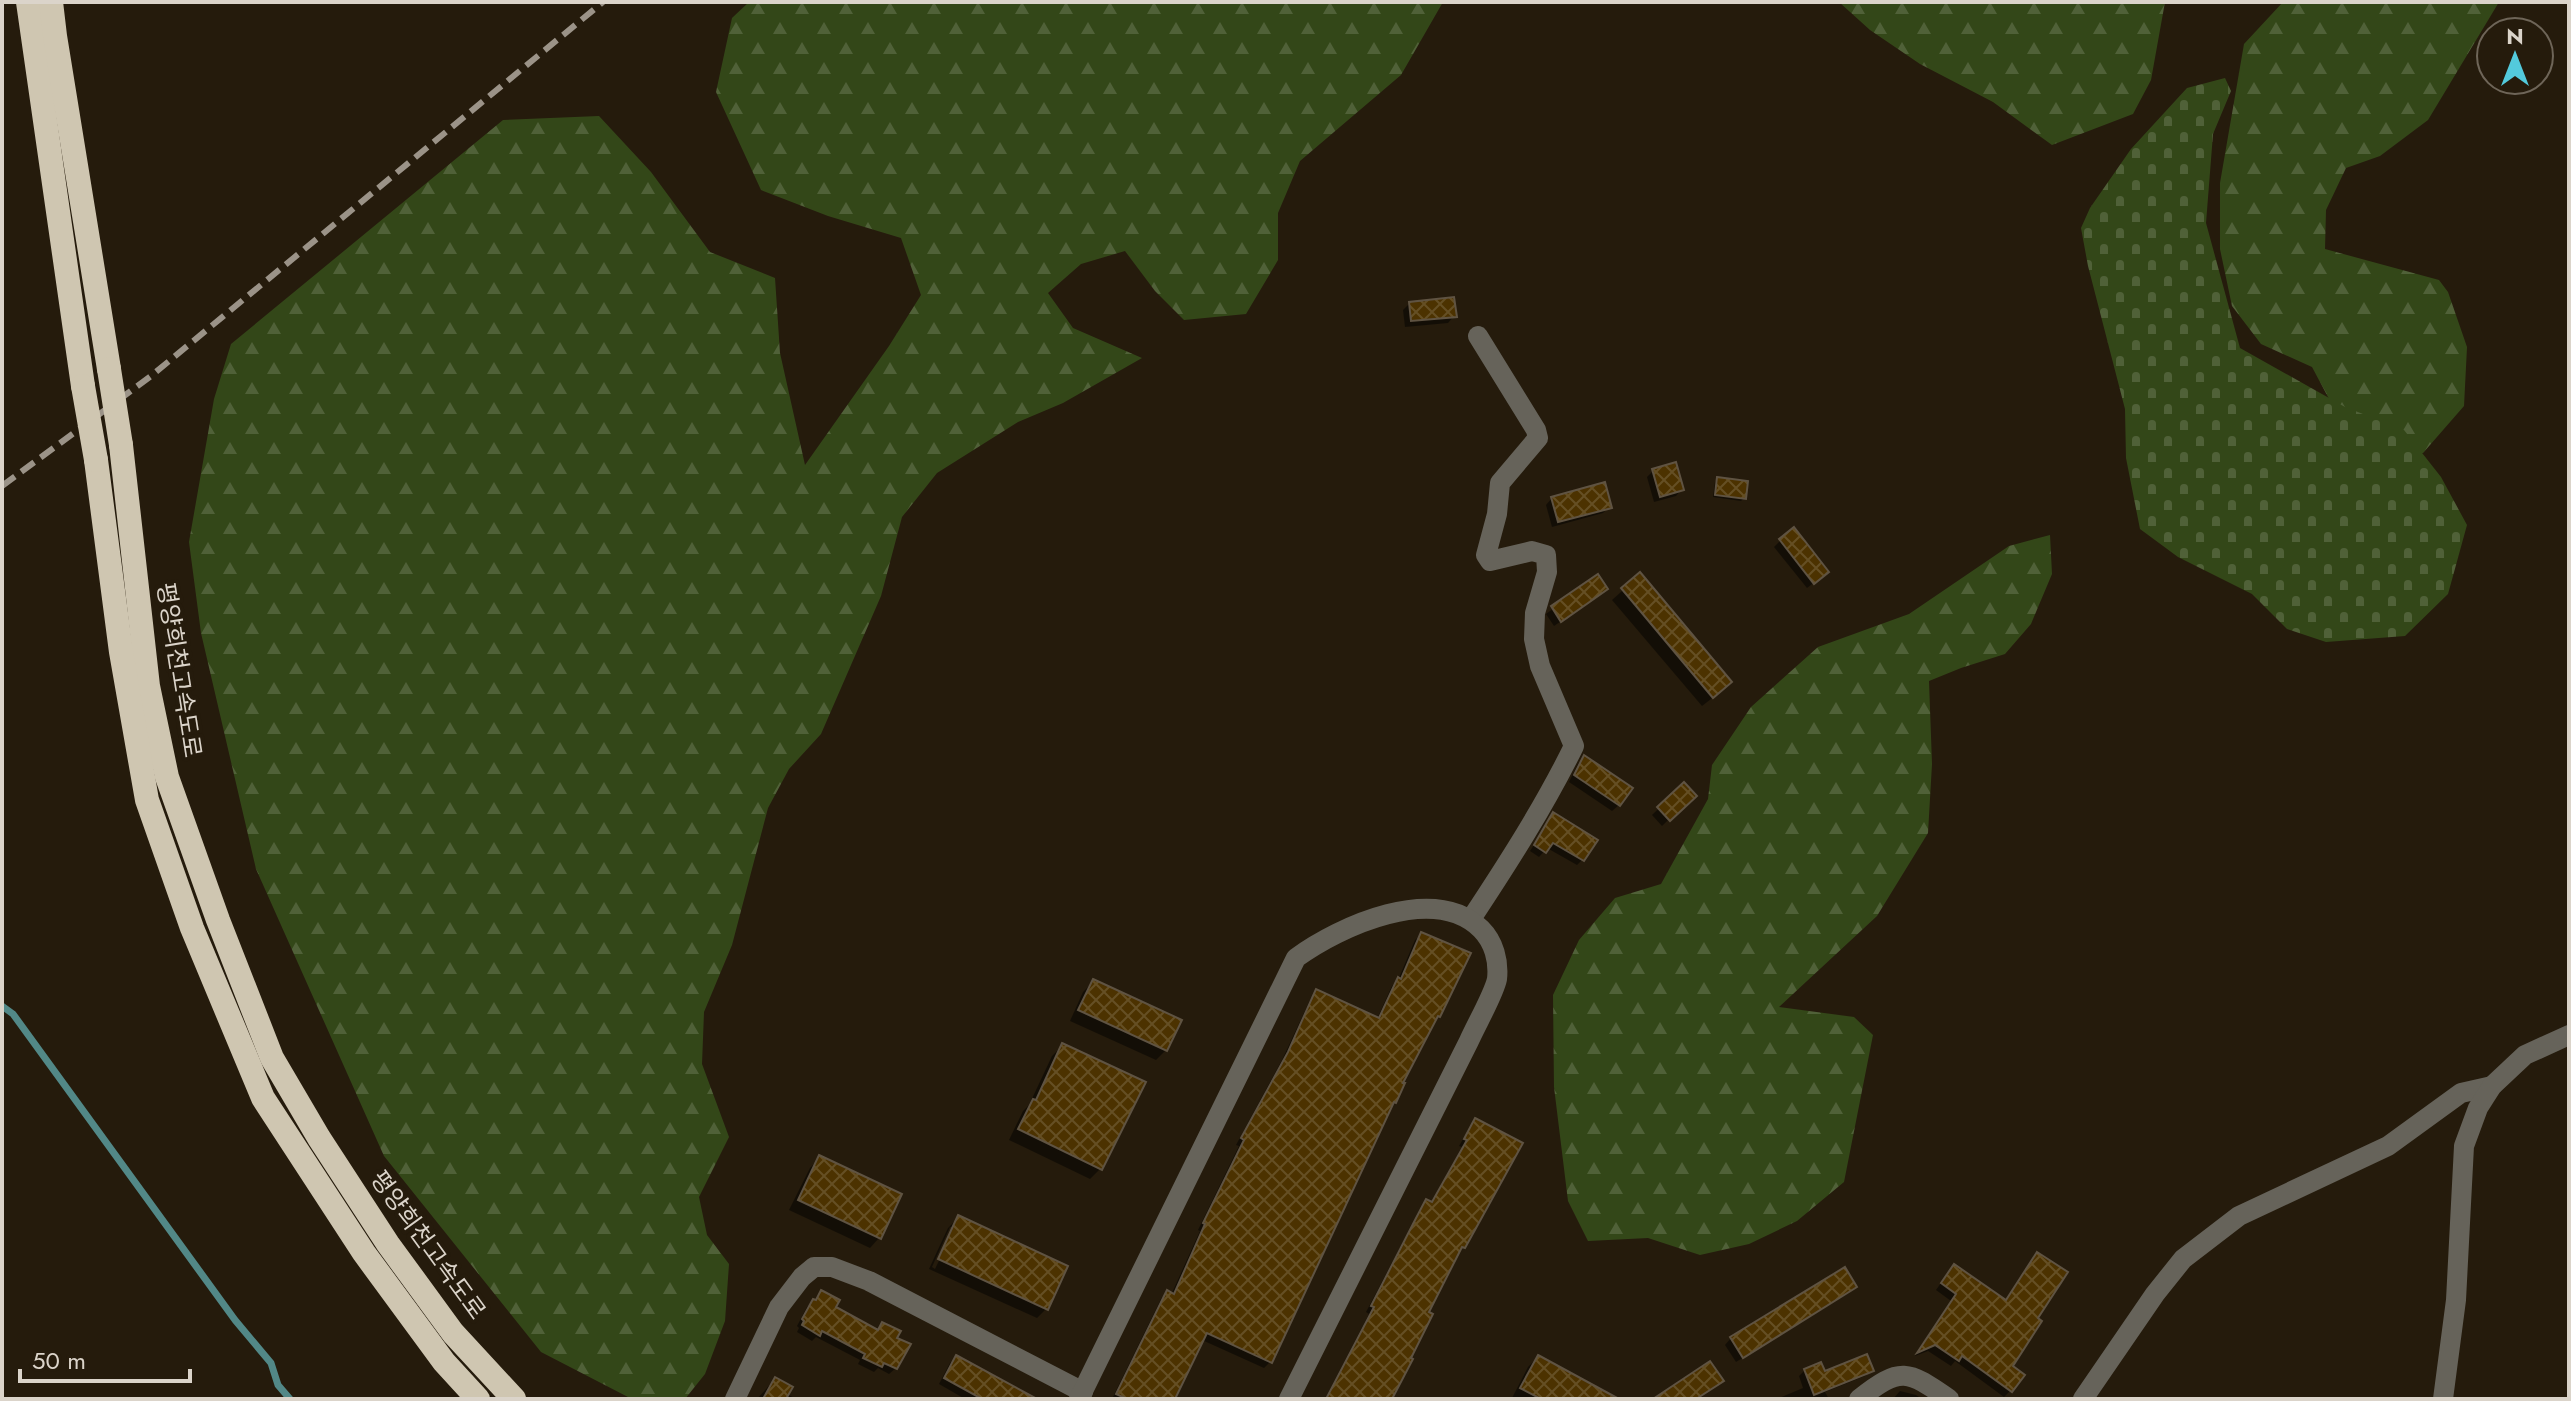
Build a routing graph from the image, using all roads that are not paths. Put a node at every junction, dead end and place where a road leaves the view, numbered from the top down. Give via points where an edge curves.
1 (28, 2) edge
2 (51, 2) edge
3 (1478, 336) dead end
4 (1471, 919) junction
5 (2569, 1035) edge
6 (2492, 1086) junction
7 (1081, 1396) edge
8 (478, 1399) edge
9 (514, 1399) edge
10 (735, 1399) edge
11 (1289, 1399) edge
12 (1859, 1399) edge
13 (1949, 1399) edge
14 (2083, 1399) edge
15 (2443, 1399) edge

1 - 8 highway, bridge via 147,800 192,928 263,1098 364,1253 444,1362
2 - 9 highway, 평양희천고속도로, bridge via 121,445 148,686 167,777 272,1058 388,1244 453,1333
3 - 4 street via 1538,438 1500,483 1486,555 1490,561 1532,551 1546,555 1534,639 1574,746
4 - 7 street via 1454,913 1397,911 1319,942 1296,958
4 - 11 street via 1496,952 1497,980
5 - 6 street via 2525,1055
6 - 14 street via 2461,1093 2388,1146 2239,1216 2205,1242 2183,1259 2155,1294
6 - 15 street via 2464,1146 2456,1300
7 - 10 street via 869,1281 832,1267 814,1267 779,1307
12 - 13 street via 1898,1375 1920,1380

